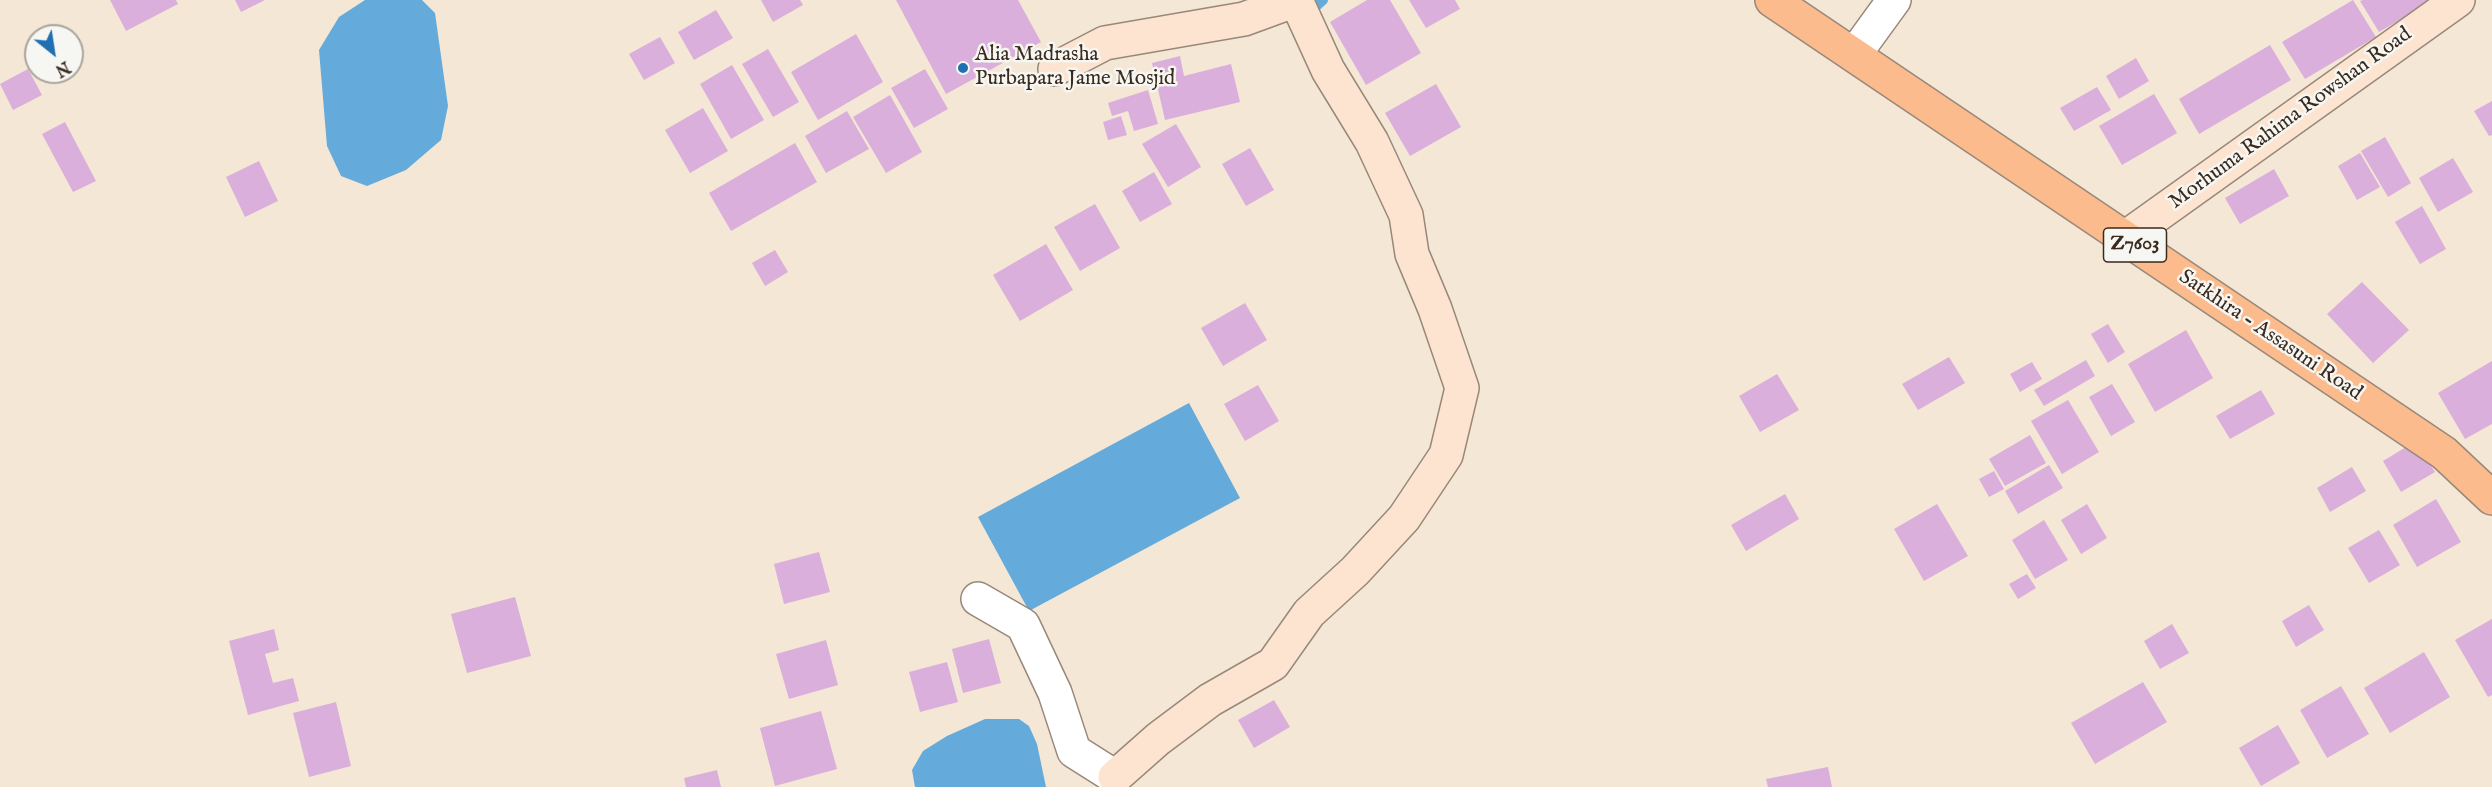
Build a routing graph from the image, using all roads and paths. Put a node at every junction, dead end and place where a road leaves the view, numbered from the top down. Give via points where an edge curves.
1 (1296, 0) edge
2 (1772, 0) edge
3 (1894, 0) edge
4 (2458, 0) edge
5 (1854, 56) junction
6 (1054, 69) dead end
7 (2125, 238) junction
8 (2492, 498) edge
9 (978, 599) dead end
10 (1115, 777) joint

1 - 6 main road via 1244,19 1105,43
1 - 10 main road via 1328,70 1372,142 1406,215 1412,254 1462,388 1446,455 1404,518 1309,613 1273,664 1210,700
2 - 5 main road, Satkhira - Assasuni Road / Z7603
3 - 5 street
4 - 7 main road, Morhuma Rahima Rowshan Road
5 - 7 main road, Satkhira - Assasuni Road / Z7603
7 - 8 main road, Satkhira - Assasuni Road / Z7603 via 2444,453
9 - 10 street via 1023,625 1055,693 1074,751

